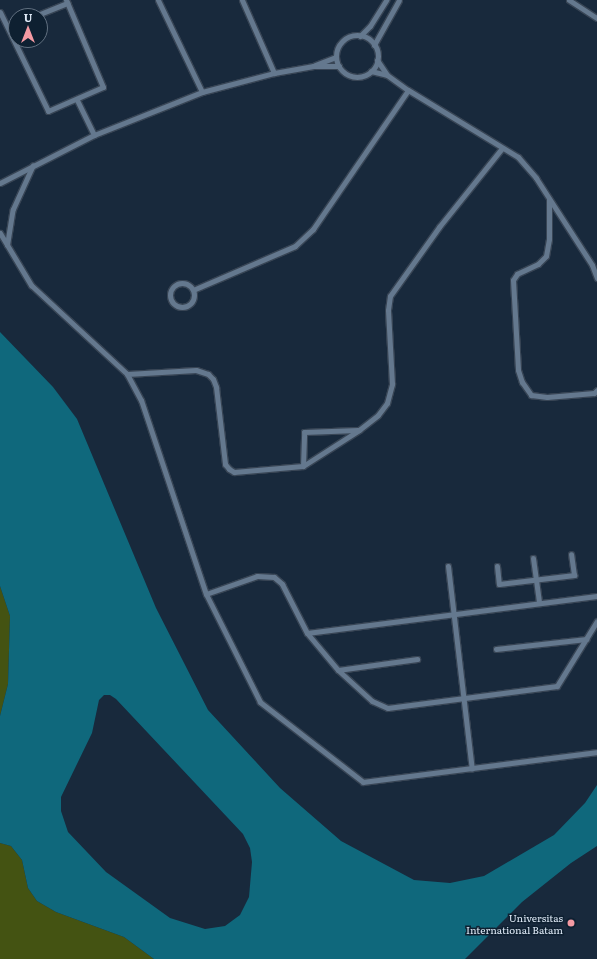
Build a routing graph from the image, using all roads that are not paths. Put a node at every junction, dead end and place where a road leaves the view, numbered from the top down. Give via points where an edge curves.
1 (158, 0) edge
2 (242, 0) edge
3 (386, 0) edge
4 (399, 0) edge
5 (569, 0) edge
6 (66, 2) edge
7 (48, 10) edge
8 (0, 12) edge
9 (597, 18) edge
10 (8, 26) edge
11 (360, 36) junction
12 (374, 45) junction
13 (18, 48) edge
14 (336, 57) junction
15 (377, 60) junction
16 (313, 66) junction
17 (339, 66) junction
18 (371, 70) junction
19 (274, 73) junction
20 (387, 75) junction
21 (408, 90) junction
22 (202, 92) junction
23 (77, 100) junction
24 (94, 135) junction
25 (502, 148) junction
26 (33, 164) junction
27 (0, 183) edge
28 (549, 198) junction
29 (0, 233) edge
30 (7, 245) junction
31 (597, 278) edge
32 (193, 290) junction
33 (127, 374) junction
34 (597, 390) edge
35 (359, 430) junction
36 (303, 466) junction
37 (571, 554) dead end
38 (533, 558) dead end
39 (448, 566) dead end
40 (497, 566) dead end
41 (536, 580) junction
42 (206, 594) junction
43 (597, 596) edge
44 (539, 602) junction
45 (454, 612) junction
46 (597, 621) edge
47 (307, 633) junction
48 (586, 639) junction
49 (496, 649) dead end
50 (417, 659) dead end
51 (338, 670) junction
52 (464, 697) junction
53 (597, 752) edge
54 (472, 769) junction

1 - 22 street
2 - 19 street
3 - 11 street via 370,26
4 - 12 street
5 - 9 street
6 - 7 street
6 - 23 street via 103,87
8 - 10 street
11 - 12 street
11 - 14 street via 343,41
12 - 15 street
13 - 23 street via 46,110
14 - 16 street
14 - 17 street
15 - 18 street
15 - 20 street
16 - 17 street
16 - 19 street
17 - 18 street via 354,76
18 - 20 street
19 - 22 street
20 - 21 street
21 - 25 street
21 - 32 street via 313,229 295,246
22 - 24 street
23 - 24 street
24 - 26 street
25 - 28 street via 518,157
25 - 35 street via 390,296 390,395 378,415
26 - 27 street
26 - 30 street via 13,209
28 - 31 street via 592,264
28 - 34 street via 549,238 546,256 538,264 517,274 513,280 518,370 531,395 547,397 594,393
29 - 30 street
30 - 33 street via 31,285
32 - 32 street via 194,298 187,307 176,306 171,300 172,289 179,284 187,284
33 - 36 street via 196,370 208,374 216,387 225,464 229,469 234,472
33 - 42 street via 141,400
35 - 36 street
35 - 36 street via 304,432
37 - 41 street via 574,575
38 - 41 street
39 - 45 street
40 - 41 street via 499,584
41 - 44 street
42 - 47 street via 257,576 274,577 282,584
42 - 54 street via 260,702 363,782
43 - 44 street
44 - 45 street
45 - 47 street
45 - 52 street
46 - 48 street
47 - 51 street
48 - 49 street
48 - 52 street via 557,686
50 - 51 street
51 - 52 street via 372,701 388,708
52 - 54 street
53 - 54 street

